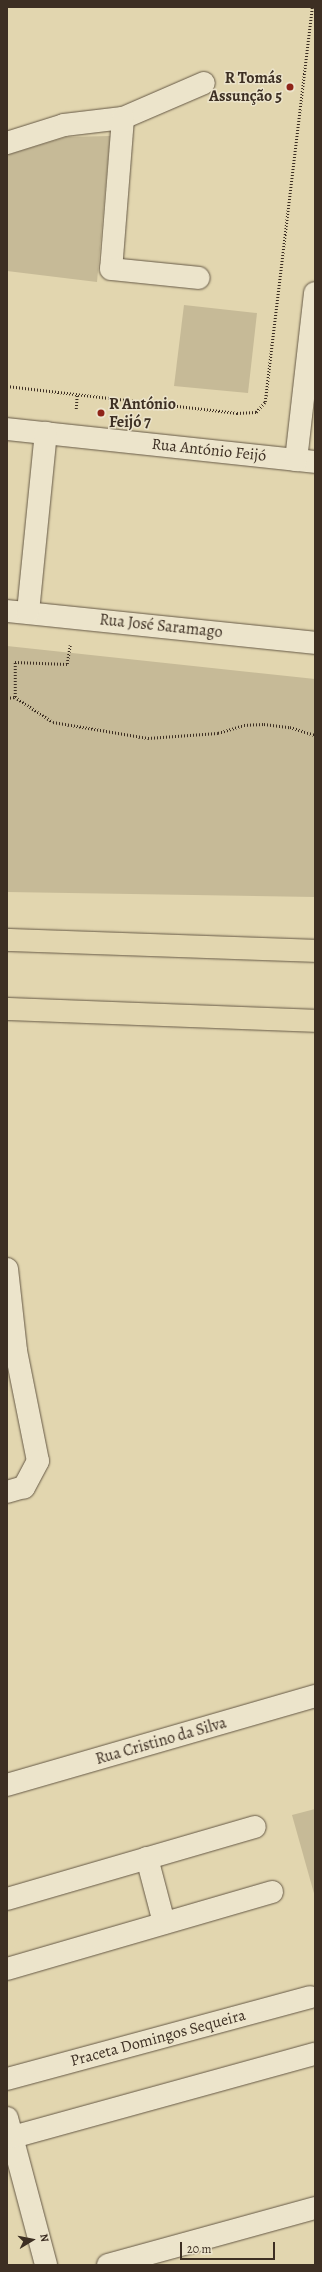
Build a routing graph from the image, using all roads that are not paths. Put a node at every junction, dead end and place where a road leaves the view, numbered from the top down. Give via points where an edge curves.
1 (204, 83) dead end
2 (123, 118) junction
3 (7, 143) edge
4 (199, 278) dead end
5 (315, 293) edge
6 (7, 429) edge
7 (46, 433) junction
8 (305, 461) edge
9 (17, 611) edge
10 (315, 643) edge
11 (7, 940) edge
12 (315, 951) edge
13 (7, 1009) edge
14 (315, 1021) edge
15 (7, 1269) edge
16 (11, 1352) edge
17 (7, 1492) edge
18 (315, 1696) edge
19 (7, 1785) edge
20 (255, 1827) dead end
21 (147, 1858) junction
22 (272, 1892) dead end
23 (7, 1899) edge
24 (164, 1923) junction
25 (7, 1969) edge
26 (310, 1997) dead end
27 (315, 2054) edge
28 (7, 2079) edge
29 (10, 2128) edge
30 (315, 2208) edge
31 (46, 2265) edge
32 (108, 2265) edge

1 - 2 street
2 - 3 street via 64,125
2 - 4 street via 111,269
5 - 8 street
6 - 7 street, Rua António Feijó
7 - 8 street, Rua António Feijó
7 - 9 street
9 - 10 street, Rua José Saramago
11 - 12 highway
13 - 14 highway
15 - 16 street
16 - 17 street via 38,1461 24,1487
18 - 19 street, Rua Cristino da Silva
20 - 21 street
21 - 23 street
21 - 24 street
22 - 24 street
24 - 25 street
26 - 28 street, Praceta Domingos Sequeira
27 - 29 street
29 - 31 street
30 - 32 street

